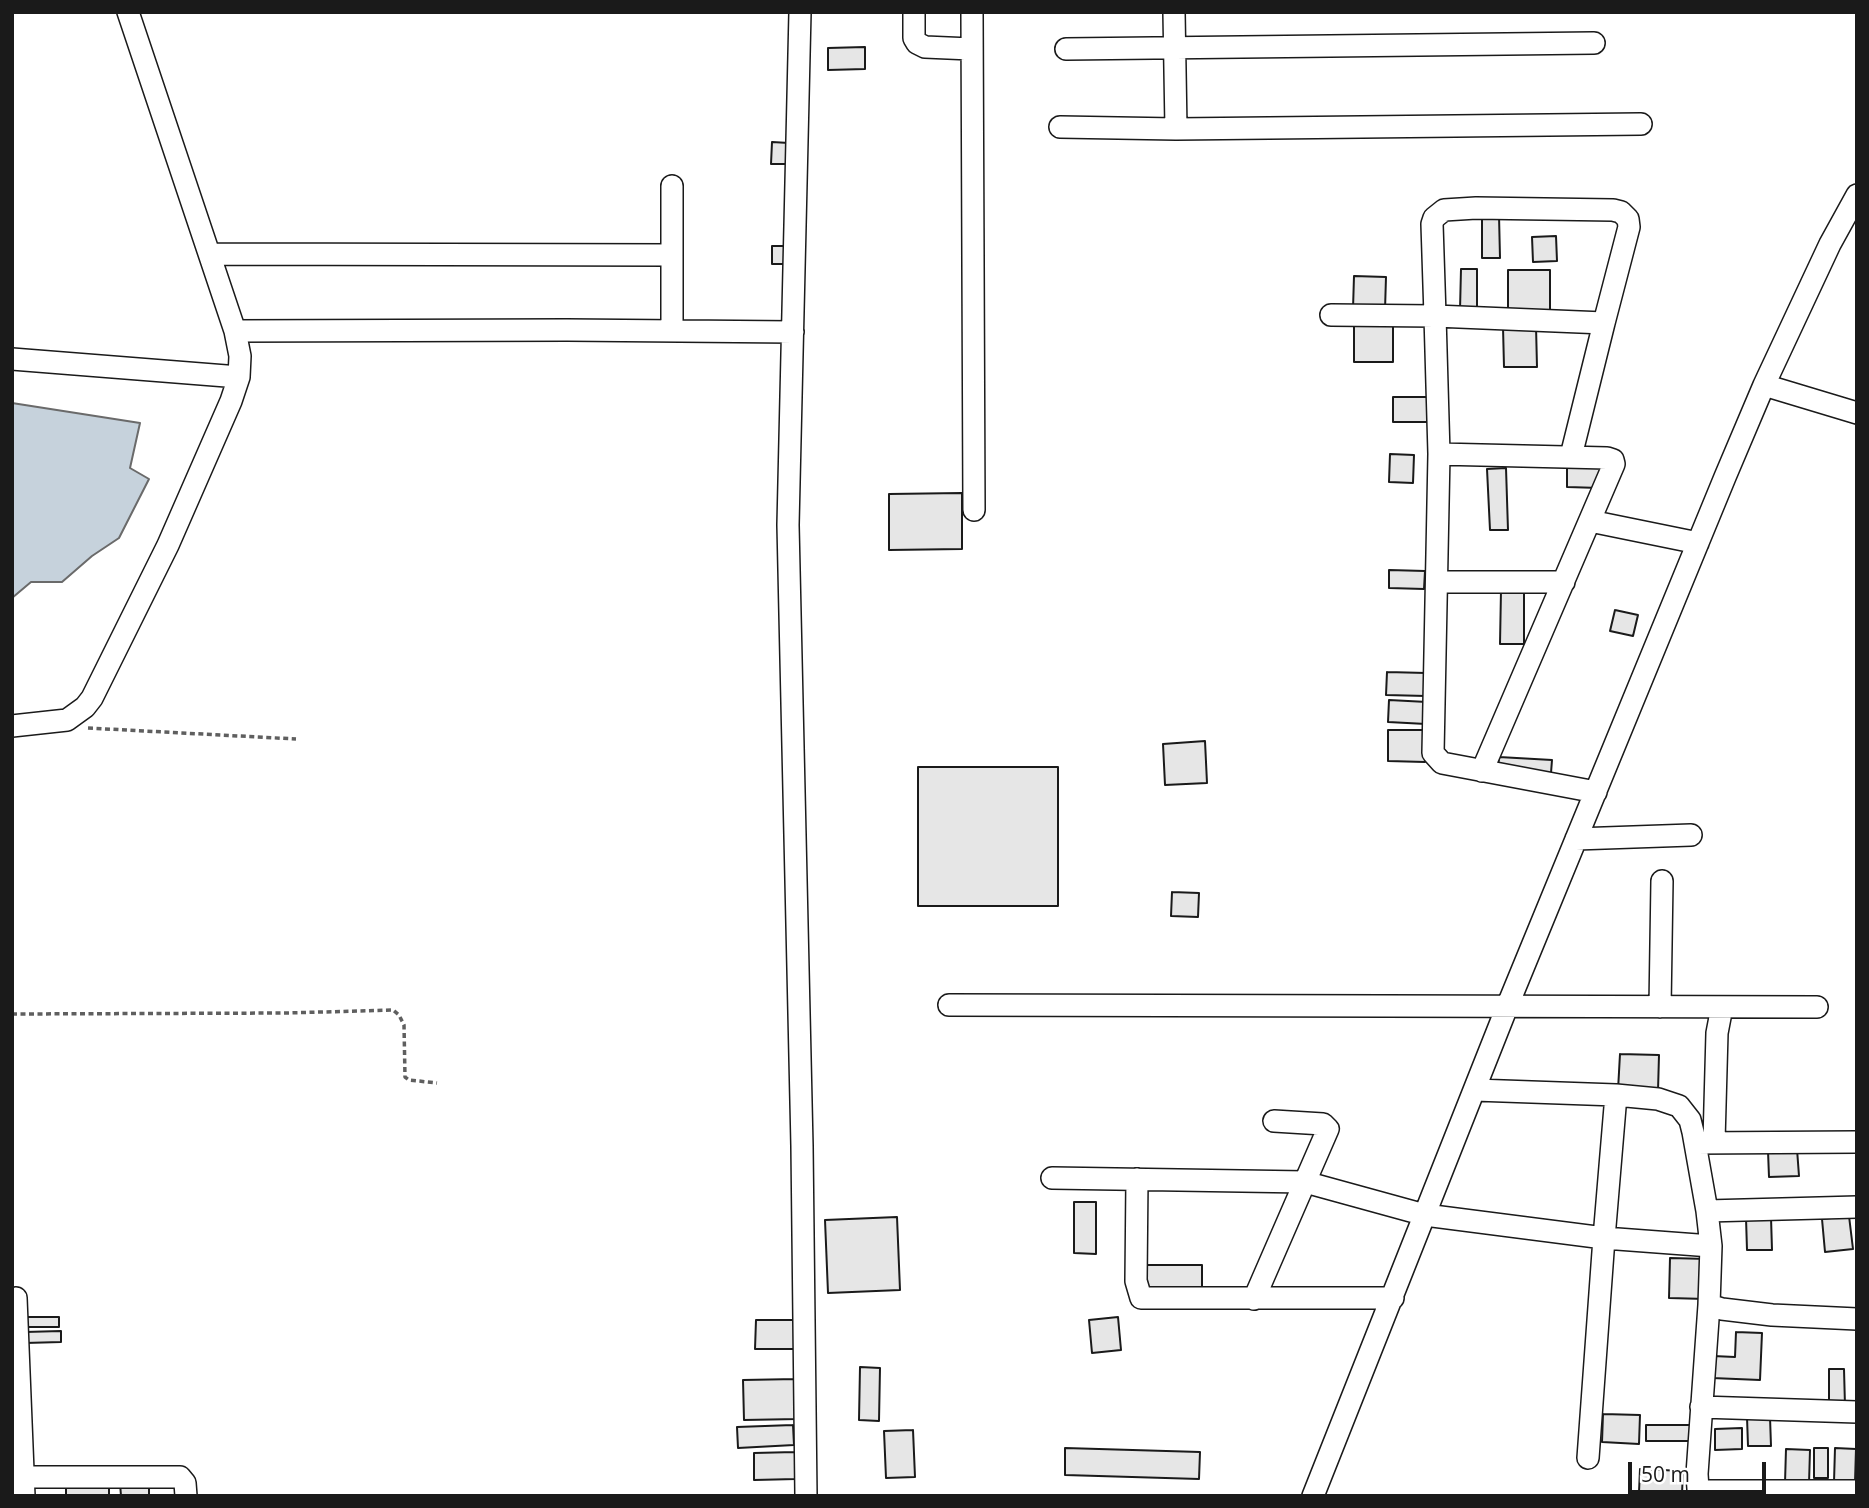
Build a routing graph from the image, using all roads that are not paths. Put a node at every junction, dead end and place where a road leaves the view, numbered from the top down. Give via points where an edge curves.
1 (128, 12) edge
2 (800, 12) edge
3 (914, 12) edge
4 (972, 12) edge
5 (1174, 12) edge
6 (1594, 43) dead end
7 (1066, 49) dead end
8 (1174, 49) junction
9 (971, 50) junction
10 (1641, 124) dead end
11 (1060, 127) dead end
12 (1176, 129) junction
13 (672, 186) dead end
14 (1857, 195) edge
15 (211, 254) junction
16 (672, 255) junction
17 (1331, 315) dead end
18 (1435, 316) junction
19 (1604, 323) junction
20 (235, 331) junction
21 (673, 331) junction
22 (793, 332) junction
23 (12, 359) edge
24 (239, 377) junction
25 (1764, 385) junction
26 (1857, 413) edge
27 (1439, 453) junction
28 (1571, 456) junction
29 (974, 510) dead end
30 (1590, 521) junction
31 (1698, 543) junction
32 (1437, 582) junction
33 (1564, 582) junction
34 (12, 726) edge
35 (1482, 771) junction
36 (1596, 792) junction
37 (1692, 835) dead end
38 (1576, 839) junction
39 (1662, 881) dead end
40 (949, 1005) dead end
41 (1507, 1007) junction
42 (1660, 1007) junction
43 (1722, 1007) junction
44 (1817, 1007) dead end
45 (1475, 1090) junction
46 (1616, 1095) junction
47 (1274, 1121) dead end
48 (1704, 1142) junction
49 (1857, 1142) edge
50 (1052, 1178) dead end
51 (1137, 1179) junction
52 (1305, 1182) junction
53 (1857, 1207) edge
54 (1707, 1211) junction
55 (1425, 1215) junction
56 (1604, 1238) junction
57 (1710, 1245) junction
58 (16, 1298) dead end
59 (1393, 1298) junction
60 (1254, 1299) junction
61 (1709, 1305) junction
62 (1857, 1319) edge
63 (1701, 1407) junction
64 (1857, 1412) edge
65 (1588, 1458) dead end
66 (20, 1483) edge
67 (114, 1486) edge
68 (1857, 1491) edge
69 (186, 1496) edge
70 (806, 1496) edge
71 (1313, 1496) edge

1 - 15 street
2 - 22 street
3 - 9 street via 917,43
4 - 9 street
5 - 8 street
6 - 8 street
7 - 8 street
8 - 12 street
9 - 29 street
10 - 12 street
11 - 12 street
13 - 16 street
14 - 25 street
15 - 16 street
15 - 20 street
16 - 21 street
17 - 18 street
18 - 19 street
18 - 19 street via 1432,224 1439,212 1476,208 1613,210 1626,215 1629,227
18 - 27 street
19 - 28 street
20 - 21 street
20 - 24 street
21 - 22 street
22 - 70 street via 788,525
23 - 24 street
24 - 34 street via 168,545 92,698 71,718
25 - 26 street
25 - 31 street
27 - 28 street
27 - 32 street
28 - 30 street via 1611,458 1614,464
30 - 31 street
30 - 33 street
31 - 36 street
32 - 33 street
32 - 35 street via 1433,752 1442,763
33 - 35 street
35 - 36 street
36 - 38 street
37 - 38 street
38 - 41 street
39 - 42 street
40 - 41 street
41 - 42 street
41 - 45 street
42 - 43 street
43 - 44 street
43 - 48 street
45 - 46 street
45 - 55 street
46 - 48 street via 1679,1106
46 - 56 street
47 - 52 street via 1327,1127
48 - 49 street
48 - 54 street
50 - 51 street
51 - 52 street
51 - 60 street via 1136,1281 1141,1298
52 - 55 street
52 - 60 street
53 - 54 street
54 - 57 street
55 - 56 street
55 - 59 street
56 - 57 street
56 - 65 street
57 - 61 street
58 - 66 street
59 - 60 street
59 - 71 street
61 - 62 street via 1772,1315
61 - 63 street
63 - 64 street
63 - 68 street via 1699,1491
66 - 67 street
67 - 69 street via 180,1477

